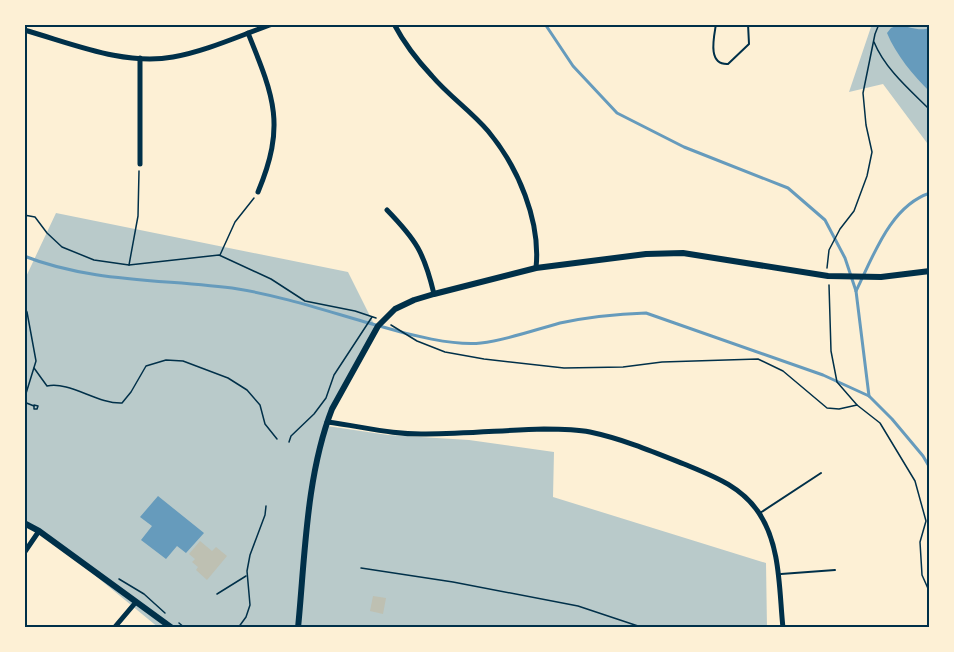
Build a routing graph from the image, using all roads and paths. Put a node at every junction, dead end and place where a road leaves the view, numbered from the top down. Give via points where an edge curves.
1 (273, 24) edge
2 (394, 24) edge
3 (716, 24) edge
4 (748, 24) edge
5 (879, 24) edge
6 (24, 30) edge
7 (248, 33) junction
8 (873, 40) junction
9 (140, 58) junction
10 (930, 110) edge
11 (140, 164) joint
12 (258, 192) joint
13 (24, 196) edge
14 (24, 207) edge
15 (387, 210) dead end
16 (24, 215) edge
17 (219, 255) junction
18 (129, 265) junction
19 (827, 267) dead end
20 (536, 268) junction
21 (930, 271) edge
22 (829, 283) dead end
23 (434, 294) junction
24 (24, 306) edge
25 (373, 317) junction
26 (383, 320) junction
27 (34, 368) junction
28 (24, 401) edge
29 (857, 405) junction
30 (34, 406) dead end
31 (327, 422) junction
32 (277, 439) dead end
33 (289, 442) dead end
34 (821, 473) dead end
35 (266, 506) dead end
36 (760, 513) junction
37 (926, 521) junction
38 (930, 522) edge
39 (24, 523) edge
40 (39, 531) junction
41 (24, 553) edge
42 (361, 568) dead end
43 (835, 570) dead end
44 (778, 574) junction
45 (247, 575) junction
46 (930, 593) edge
47 (217, 594) dead end
48 (136, 602) junction
49 (114, 628) edge
50 (172, 628) edge
51 (238, 628) edge
52 (298, 628) edge
53 (644, 628) edge
54 (783, 628) edge

1 - 7 street
2 - 20 street via 415,57 488,131 505,156 529,208 536,240
3 - 4 lane via 713,52 723,65 749,44
5 - 8 path
6 - 9 street via 108,54
7 - 9 street via 171,57
7 - 12 street via 273,105 275,123 270,160
8 - 10 path via 892,70
8 - 19 path via 863,93 872,152 854,211 829,250
9 - 11 street
11 - 18 path via 138,216
12 - 17 path via 235,222
13 - 14 path
15 - 23 street via 417,243
16 - 18 path via 35,217 62,247 94,260
17 - 18 path
17 - 25 path via 271,279 305,301
20 - 21 street via 683,253 828,276 881,277
20 - 23 street
22 - 29 path via 831,351 837,382
23 - 26 street via 395,309
24 - 27 path via 34,344
25 - 26 path
25 - 33 path via 334,375 326,398
26 - 29 path via 445,352 564,368 758,359 783,371 827,408
26 - 31 street
27 - 28 path
27 - 32 path via 47,386 122,403 146,366 166,360 183,361 228,378 247,390 260,405 266,424
28 - 30 path
29 - 37 path via 888,434 915,481
31 - 36 street via 425,434 588,431 638,445 723,480
31 - 52 street via 311,500
34 - 36 lane
35 - 45 path
36 - 44 street via 773,544
37 - 38 path
37 - 46 path via 920,542 922,575
39 - 40 street
40 - 41 street
40 - 48 street
42 - 53 path via 578,606
43 - 44 lane
44 - 54 street
45 - 47 path
45 - 51 path via 250,605
48 - 49 street
48 - 50 street

